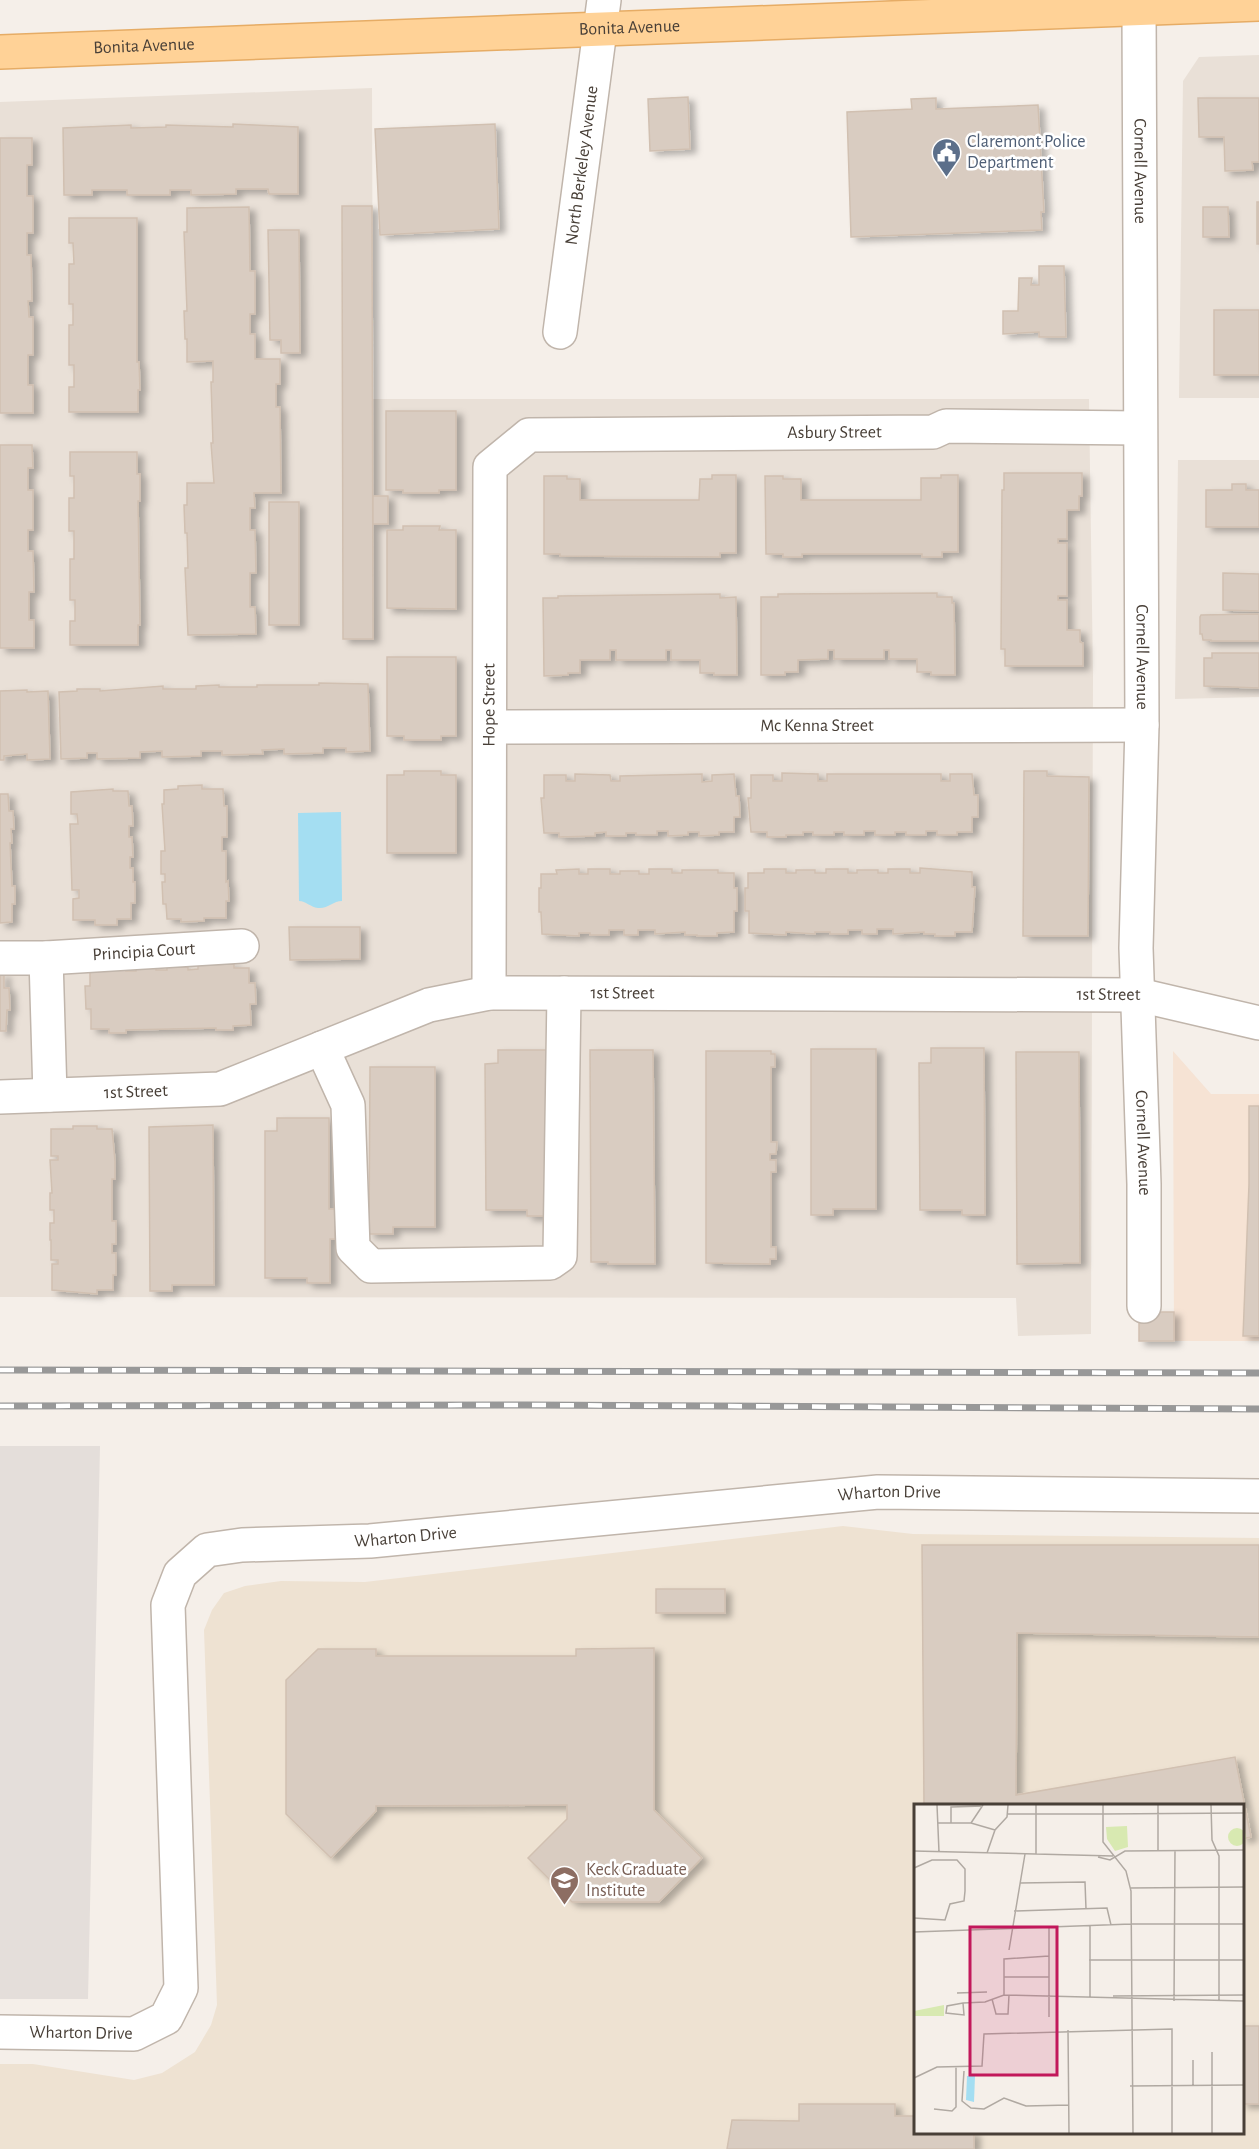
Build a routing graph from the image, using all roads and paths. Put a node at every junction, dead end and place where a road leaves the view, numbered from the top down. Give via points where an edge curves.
1 (1259, 4) edge
2 (1138, 9) junction
3 (601, 15) edge
4 (0, 52) edge
5 (560, 332) dead end
6 (1140, 428) junction
7 (529, 435) joint
8 (1142, 725) junction
9 (490, 727) junction
10 (242, 946) dead end
11 (0, 958) edge
12 (46, 958) junction
13 (489, 993) junction
14 (564, 993) junction
15 (1138, 995) junction
16 (1259, 1023) edge
17 (322, 1048) junction
18 (50, 1095) junction
19 (0, 1097) edge
20 (1144, 1306) dead end
21 (1259, 1496) edge
22 (0, 2032) edge

1 - 2 main road, Bonita Avenue
2 - 3 main road, Bonita Avenue
2 - 6 street, Cornell Avenue
3 - 4 main road, Bonita Avenue via 332,37
3 - 5 street, North Berkeley Avenue
6 - 7 street, Asbury Street via 946,426 933,432
6 - 8 street, Cornell Avenue
7 - 9 street, Hope Street via 490,467
8 - 9 street, Mc Kenna Street
8 - 15 street, Cornell Avenue
9 - 13 street, Hope Street
10 - 12 street, Principia Court
11 - 12 street, Principia Court
12 - 18 street
13 - 14 street, 1st Street
13 - 17 street, 1st Street via 429,1005
14 - 15 street, 1st Street
14 - 17 street via 560,1256 550,1263 371,1266 353,1248 348,1105
15 - 16 street, 1st Street
15 - 20 street, Cornell Avenue
17 - 18 street, 1st Street via 220,1089
18 - 19 street, 1st Street
21 - 22 street, Wharton Drive via 878,1492 370,1541 242,1545 207,1550 180,1574 168,1605 181,1988 166,2018 134,2034

